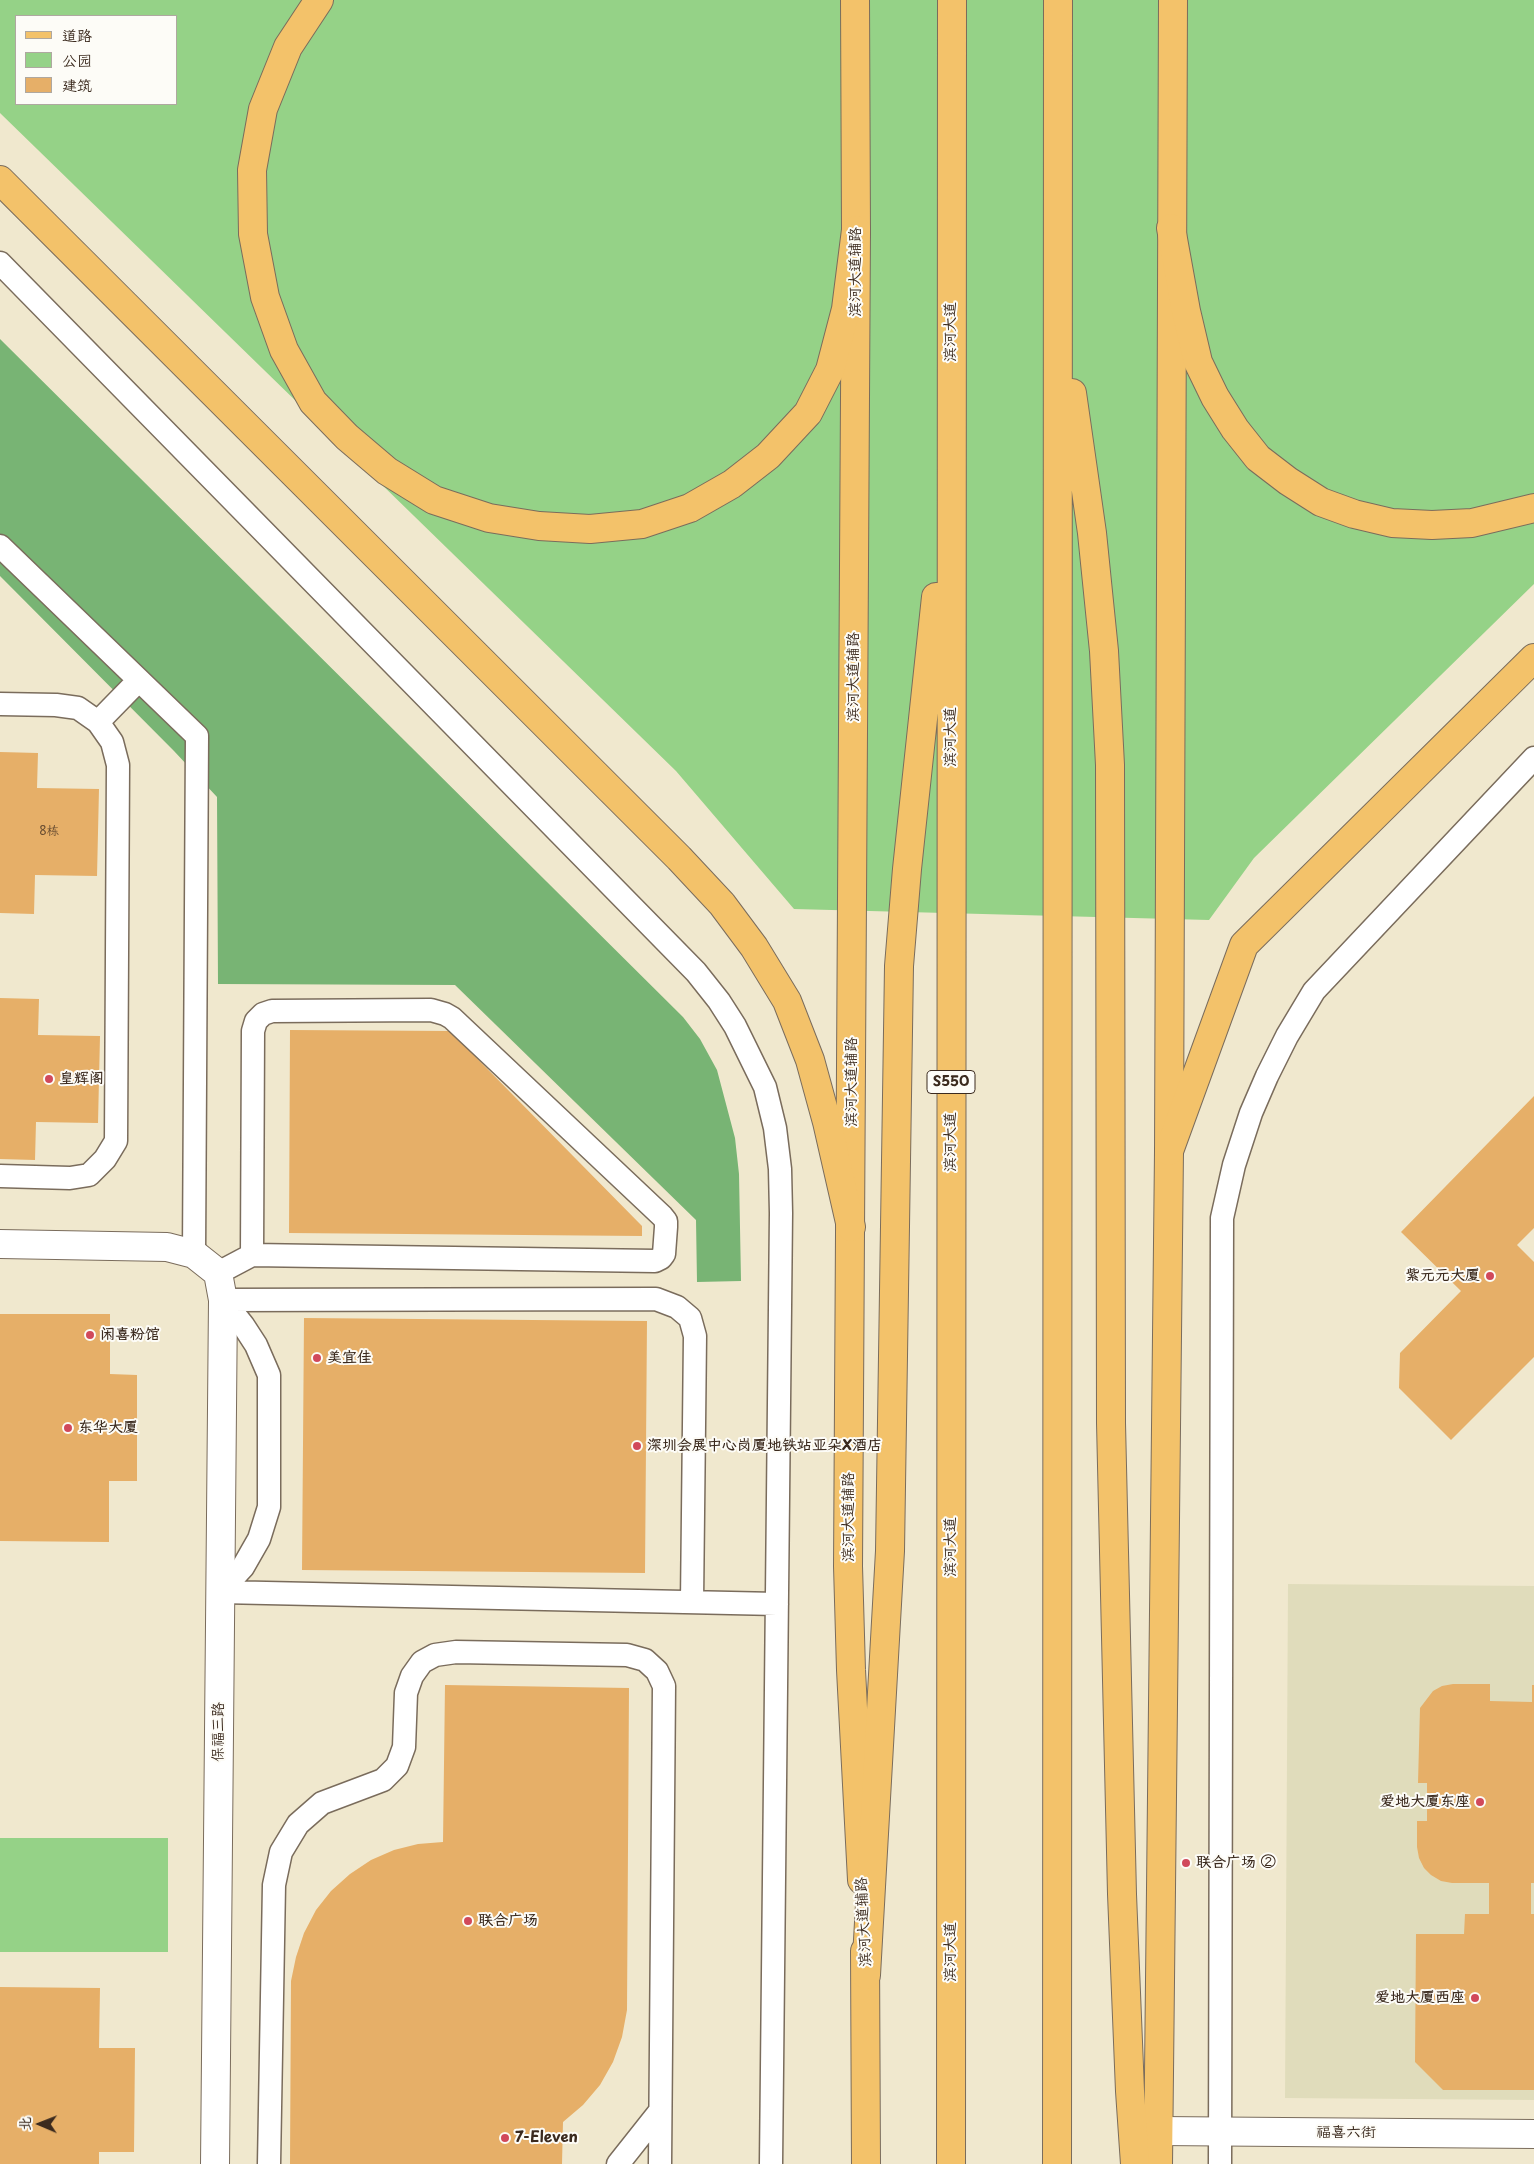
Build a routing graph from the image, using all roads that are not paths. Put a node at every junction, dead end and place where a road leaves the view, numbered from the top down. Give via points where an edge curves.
1 (318, 0) edge
2 (855, 0) edge
3 (952, 0) edge
4 (1058, 0) edge
5 (1172, 0) edge
6 (0, 180) edge
7 (1172, 228) junction
8 (856, 230) junction
9 (0, 264) edge
10 (1058, 294) junction
11 (951, 409) junction
12 (1534, 508) edge
13 (0, 546) edge
14 (1534, 658) edge
15 (138, 680) junction
16 (0, 704) edge
17 (98, 722) junction
18 (1534, 758) edge
19 (1169, 1151) junction
20 (0, 1176) edge
21 (851, 1227) junction
22 (0, 1244) edge
23 (194, 1254) junction
24 (252, 1255) junction
25 (221, 1286) junction
26 (220, 1592) junction
27 (692, 1602) junction
28 (777, 1604) junction
29 (866, 1975) junction
30 (660, 2111) junction
31 (1159, 2131) junction
32 (1220, 2132) junction
33 (1534, 2134) edge
34 (215, 2164) edge
35 (269, 2164) edge
36 (618, 2164) edge
37 (660, 2164) edge
38 (771, 2164) edge
39 (866, 2164) edge
40 (951, 2164) edge
41 (1057, 2164) edge
42 (1135, 2164) edge
43 (1158, 2164) edge
44 (1220, 2164) edge

1 - 8 main road via 288,48 263,109 252,170 253,234 264,297 284,350 313,402 387,472 434,500 489,518 539,526 590,529 642,524 690,508 732,484 768,456 808,413 830,370 846,309
2 - 8 main road, 滨河大道辅路
3 - 11 main road, 滨河大道 / S550
4 - 10 main road
5 - 7 main road
6 - 21 main road via 722,904 754,947 787,1001 810,1060
7 - 12 main road via 1198,362 1235,429 1258,458 1321,502 1392,523 1472,523
7 - 19 main road
8 - 21 main road, 滨河大道辅路
9 - 28 lane via 696,972 735,1026 765,1087 780,1169
10 - 41 main road
10 - 42 main road via 1093,543 1104,650 1110,765 1111,1423 1122,1894
11 - 29 main road via 899,966 890,1551
11 - 40 main road, 滨河大道 / S550
13 - 15 lane
14 - 19 main road via 1244,945
15 - 17 lane
15 - 23 lane via 197,736
16 - 17 lane via 78,708
17 - 20 lane via 112,742 118,765 116,1141 106,1159 89,1175 70,1178
18 - 32 lane via 1314,991 1267,1076 1234,1165 1222,1218
19 - 31 main road
21 - 29 main road, 滨河大道辅路 via 848,1566
22 - 23 street via 167,1247
23 - 25 street
24 - 24 lane via 655,1261 664,1254 666,1221 445,1014 431,1010 272,1011 256,1021 253,1031
24 - 25 lane
25 - 26 street, 保福三路
25 - 26 lane via 252,1338 269,1375 269,1507 260,1539 243,1567
25 - 27 lane via 656,1299 678,1307 690,1318 695,1336
26 - 27 lane
26 - 34 street, 保福三路
27 - 28 lane
28 - 38 lane
29 - 39 main road, 滨河大道辅路
30 - 35 lane via 664,1686 657,1671 645,1660 627,1655 456,1652 435,1655 422,1662 412,1676 406,1693 404,1747 397,1766 383,1780 322,1803 298,1824 281,1852 274,1885
30 - 36 lane
30 - 37 lane
31 - 32 street, 福喜六街
31 - 43 main road
32 - 33 street, 福喜六街
32 - 44 lane

